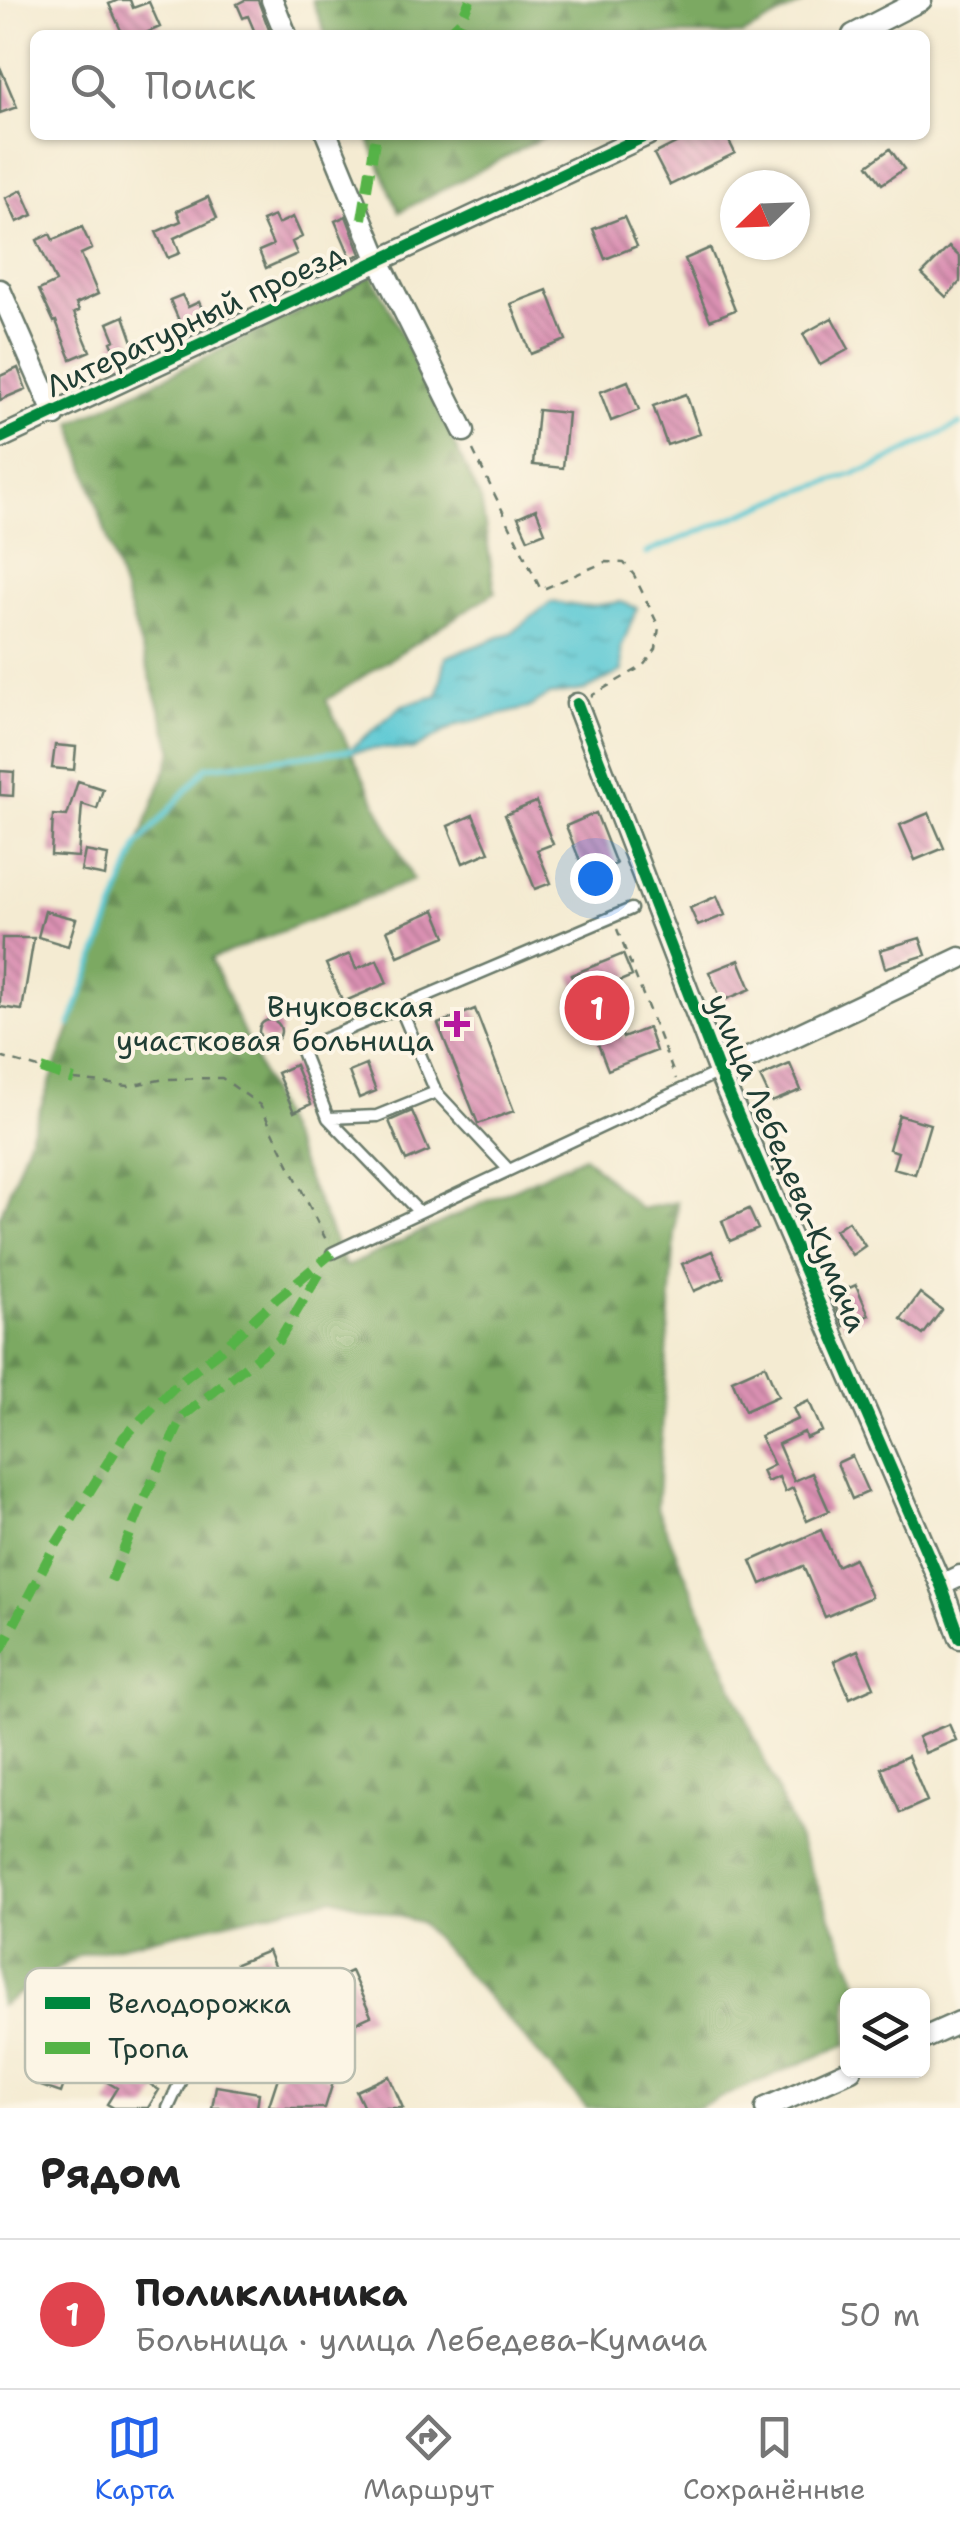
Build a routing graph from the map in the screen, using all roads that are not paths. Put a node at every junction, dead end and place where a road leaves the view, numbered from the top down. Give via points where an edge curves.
1 (272, 0) edge
2 (921, 0) edge
3 (284, 30) edge
4 (863, 30) edge
5 (329, 140) edge
6 (635, 140) edge
7 (380, 261) junction
8 (0, 290) edge
9 (55, 414) junction
10 (464, 431) road end
11 (0, 438) edge
12 (577, 704) road end
13 (631, 909) dead end
14 (960, 958) edge
15 (400, 1007) junction
16 (719, 1072) junction
17 (436, 1092) junction
18 (328, 1118) junction
19 (508, 1169) junction
20 (418, 1210) junction
21 (332, 1253) road end
22 (950, 1581) edge
23 (960, 1638) edge
24 (960, 2022) edge
25 (930, 2035) edge
26 (840, 2075) edge
27 (179, 2083) edge
28 (168, 2108) edge
29 (766, 2108) edge

1 - 3 street
2 - 4 street
5 - 7 street
6 - 7 street, Литературный проезд
7 - 9 street, Литературный проезд
7 - 10 street
8 - 9 street
9 - 11 street, Литературный проезд
12 - 16 street, улица Лебедева-Кумача
13 - 15 lane
14 - 16 street
15 - 17 lane
15 - 18 lane via 301,1049
16 - 19 lane
16 - 22 street, улица Лебедева-Кумача
17 - 18 lane via 377,1116
17 - 19 lane
18 - 20 lane
19 - 20 lane
20 - 21 lane
22 - 23 street, улица Лебедева-Кумача
24 - 25 street
26 - 29 street
27 - 28 lane

